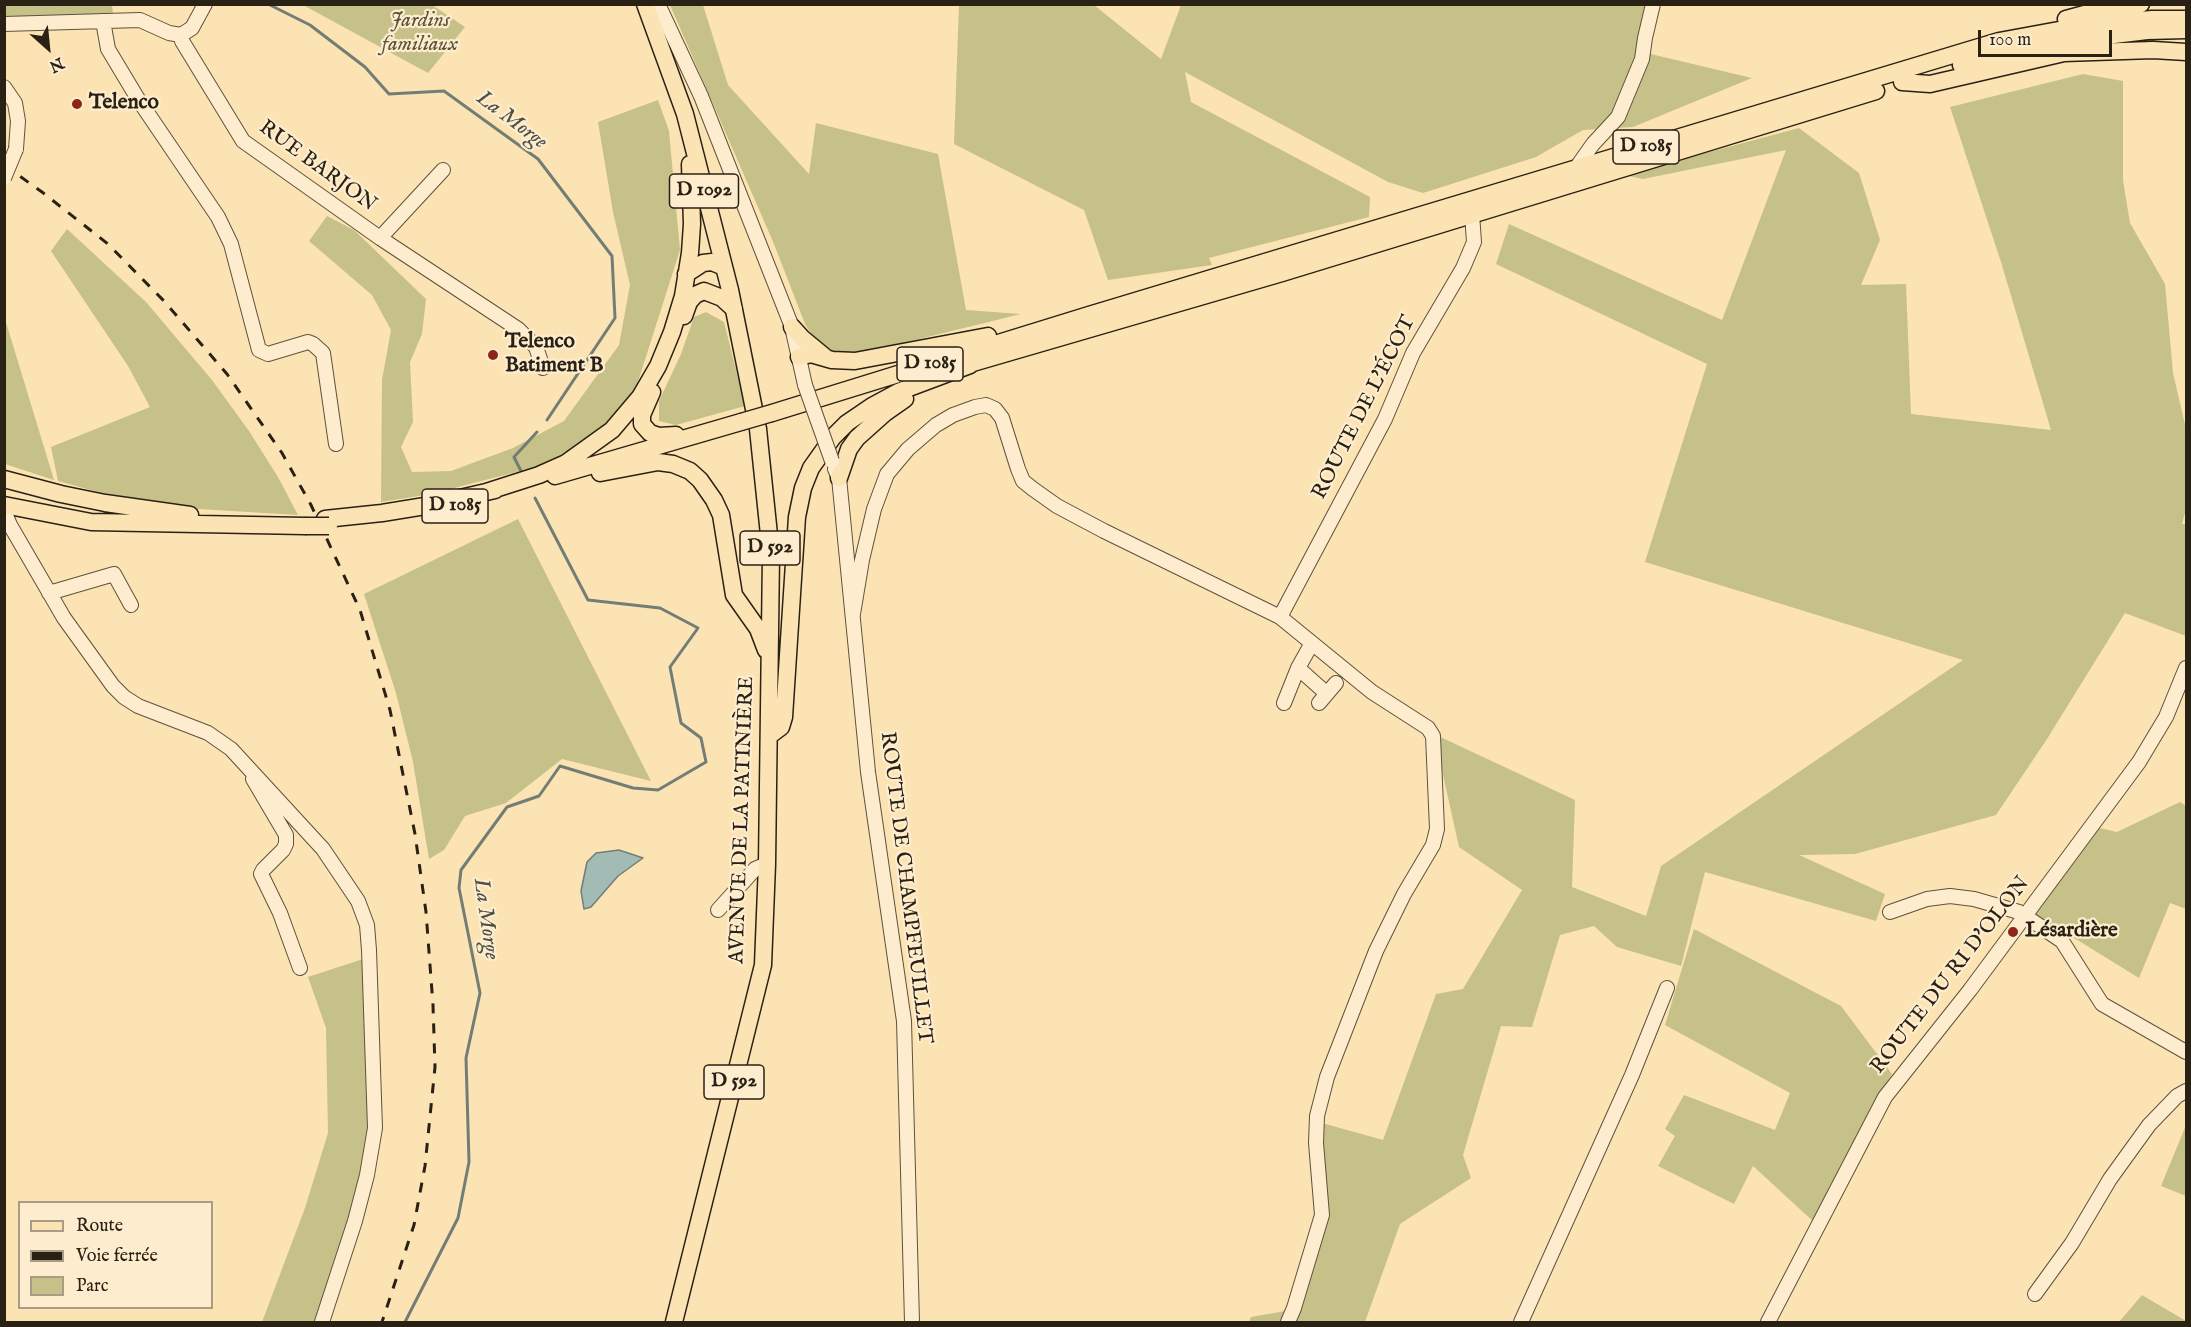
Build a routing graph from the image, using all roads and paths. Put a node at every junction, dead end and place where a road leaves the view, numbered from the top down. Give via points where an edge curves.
1 (205, 4) edge
2 (645, 4) edge
3 (658, 4) edge
4 (1653, 4) edge
5 (2141, 4) edge
6 (2187, 19) edge
7 (103, 21) junction
8 (4, 24) edge
9 (2187, 30) edge
10 (181, 35) junction
11 (2017, 37) junction
12 (2187, 52) edge
13 (1902, 82) junction
14 (4, 87) edge
15 (685, 114) junction
16 (1576, 168) junction
17 (443, 170) dead end
18 (4, 178) edge
19 (1472, 214) junction
20 (380, 238) junction
21 (724, 267) junction
22 (686, 274) junction
23 (734, 309) junction
24 (1089, 315) junction
25 (792, 327) junction
26 (799, 357) junction
27 (825, 358) junction
28 (976, 362) junction
29 (543, 368) dead end
30 (945, 375) junction
31 (772, 416) junction
32 (747, 426) junction
33 (336, 444) dead end
34 (4, 477) edge
35 (578, 477) junction
36 (839, 478) junction
37 (4, 486) edge
38 (486, 492) junction
39 (4, 506) edge
40 (4, 511) edge
41 (327, 522) junction
42 (303, 523) junction
43 (234, 526) junction
44 (49, 593) junction
45 (771, 596) junction
46 (738, 604) junction
47 (131, 605) dead end
48 (853, 614) junction
49 (1280, 617) junction
50 (1312, 643) junction
51 (770, 661) junction
52 (1298, 668) junction
53 (2187, 669) edge
54 (1327, 693) dead end
55 (1284, 703) dead end
56 (769, 736) junction
57 (250, 768) junction
58 (767, 864) junction
59 (718, 910) dead end
60 (1890, 912) dead end
61 (2025, 916) junction
62 (300, 968) dead end
63 (1667, 988) dead end
64 (2187, 1052) edge
65 (2187, 1091) edge
66 (2035, 1294) dead end
67 (322, 1323) edge
68 (674, 1323) edge
69 (912, 1323) edge
70 (1288, 1323) edge
71 (1521, 1323) edge
72 (1768, 1323) edge

1 - 10 street via 192,28
2 - 15 main road, D 1092
3 - 25 street, ROUTE DE CHAMPFEUILLET via 701,96
4 - 16 street via 1642,59 1618,117
5 - 11 main road via 2042,25
6 - 11 main road, D 1085 via 2086,25
7 - 8 street
7 - 10 street via 140,20
7 - 33 street via 108,49 218,217 231,244 260,350 268,354 308,342 323,353
9 - 13 main road, D 1085 via 2056,42
10 - 20 street, RUE BARJON via 243,141
11 - 16 main road, D 1085
12 - 13 main road via 2064,53 1929,84
13 - 19 main road, D 1085
14 - 18 street, bridge via 15,103 18,121 16,149
15 - 21 main road, D 1092
15 - 22 main road via 692,224
16 - 24 main road, D 1085
17 - 20 street
19 - 28 main road, D 1085
19 - 49 street, ROUTE DE L'ÉCOT via 1474,242 1463,268 1413,353 1385,419
20 - 29 street, RUE BARJON via 518,329 536,347
21 - 22 main road via 712,262
21 - 23 main road, D 1092
22 - 38 main road via 672,332 658,366 640,397 612,430 566,463
23 - 32 main road, D 1092
23 - 32 main road via 722,298 704,291 695,295 642,416 650,434 659,436
24 - 27 main road via 855,361
24 - 31 main road, D 1085
25 - 26 street, ROUTE DE CHAMPFEUILLET
25 - 27 main road
26 - 27 main road via 811,354
26 - 36 street, ROUTE DE CHAMPFEUILLET, bridge via 805,385
28 - 30 main road
28 - 31 main road, D 1085
30 - 36 main road via 865,429 849,449
30 - 56 main road via 898,393 847,423 811,468 797,517 784,717 781,727
31 - 32 main road, D 1085
32 - 35 main road, D 1085
32 - 38 main road, D 1085
32 - 45 main road, D 592 via 771,554
34 - 42 main road, D 1085 via 61,494 170,513
35 - 41 main road, D 1085 via 426,513
35 - 46 main road via 658,462 690,471 708,489 721,515
36 - 48 street, ROUTE DE CHAMPFEUILLET
37 - 43 main road, D 1085 via 104,510
38 - 41 main road, D 1085
39 - 43 main road via 92,522
40 - 44 street
41 - 42 main road, D 1085, bridge
42 - 43 main road, D 1085
44 - 47 street via 114,574
44 - 57 street via 124,697 208,733
45 - 46 main road via 748,607
45 - 51 main road, AVENUE DE LA PATINIÈRE / D 592
46 - 51 main road via 758,629
48 - 49 street via 874,509 887,474 936,425 986,405 1002,418 1023,481 1033,489 1085,521
48 - 69 street, ROUTE DE CHAMPFEUILLET via 868,772 904,1021
49 - 50 street
50 - 52 street
50 - 70 street via 1372,692 1428,728 1433,736 1437,829 1433,845 1376,951 1327,1077 1317,1116 1316,1143 1322,1215
51 - 56 main road, AVENUE DE LA PATINIÈRE / D 592
52 - 54 street
52 - 55 street
53 - 61 street, ROUTE DU RI D'OLON via 2166,717 2139,762
56 - 58 main road, AVENUE DE LA PATINIÈRE / D 592
57 - 62 street via 286,835 283,850 261,874
57 - 67 street via 323,849 358,901 367,925 375,1128 355,1221
58 - 59 street via 755,869
58 - 68 main road, AVENUE DE LA PATINIÈRE / D 592 via 763,965
60 - 61 street via 1927,899 1950,896 1974,899
61 - 64 street via 2062,941 2102,1004
61 - 72 street, ROUTE DU RI D'OLON via 1884,1096
63 - 71 street
65 - 66 street via 2149,1125

